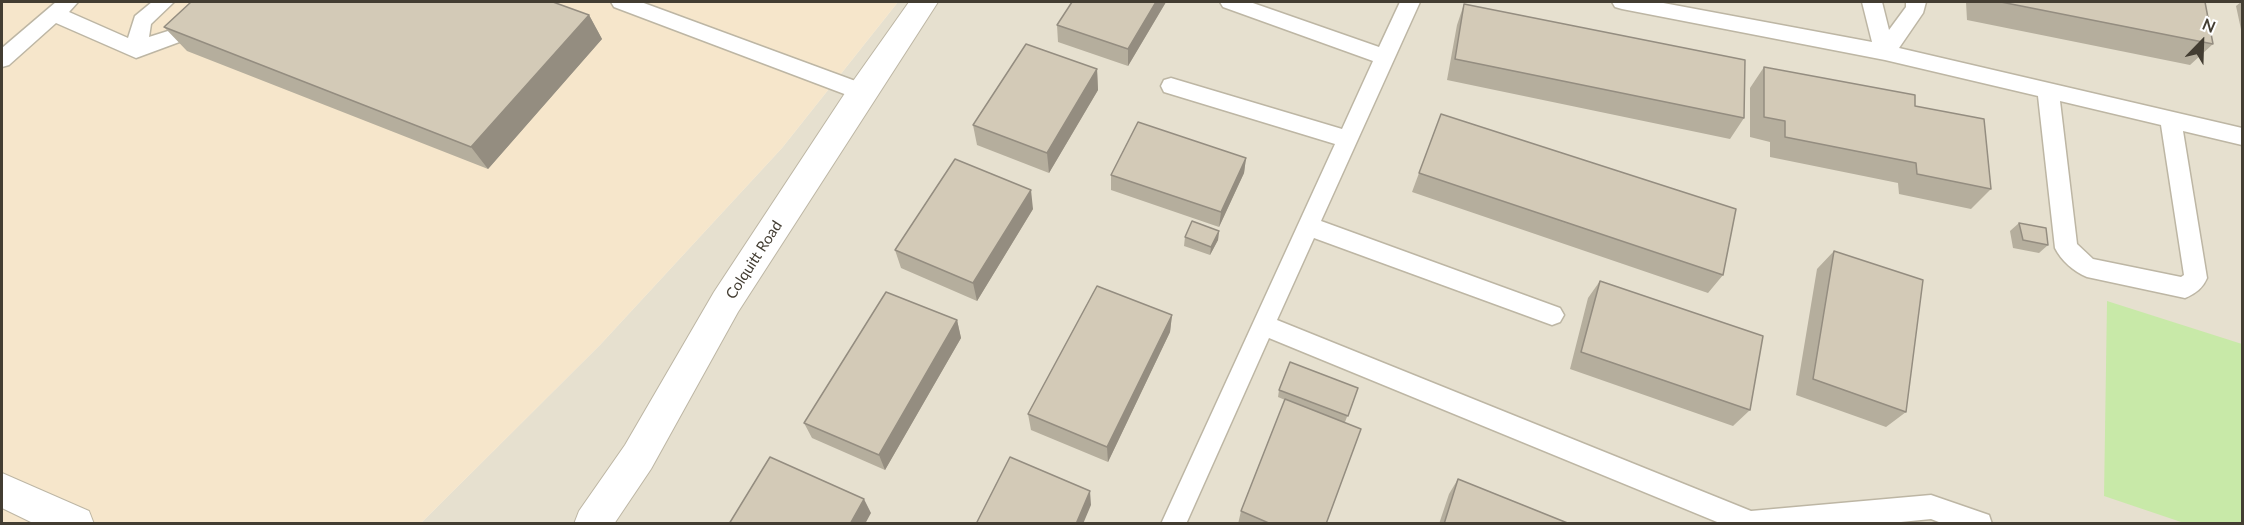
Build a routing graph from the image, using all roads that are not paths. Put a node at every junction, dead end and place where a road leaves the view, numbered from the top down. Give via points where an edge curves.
1 (164, 2) edge
2 (212, 2) edge
3 (621, 2) edge
4 (924, 2) edge
5 (1230, 2) edge
6 (1410, 2) edge
7 (1622, 2) edge
8 (1872, 2) edge
9 (1916, 2) edge
10 (61, 8) edge
11 (136, 50) junction
12 (1885, 52) junction
13 (1385, 57) junction
14 (2, 59) edge
15 (1171, 86) dead end
16 (2048, 90) junction
17 (862, 92) junction
18 (2171, 119) junction
19 (2242, 136) edge
20 (1348, 140) junction
21 (1308, 225) junction
22 (1552, 315) dead end
23 (1264, 324) junction
24 (2, 490) edge
25 (76, 524) edge
26 (592, 524) edge
27 (1173, 524) edge
28 (1980, 524) edge

1 - 11 lane via 142,21
2 - 11 lane via 175,36
3 - 17 lane
4 - 17 street, Colquitt Road
5 - 13 lane
6 - 13 lane
7 - 12 lane
8 - 12 lane
9 - 12 lane via 1916,8
10 - 11 lane
10 - 14 lane
12 - 16 lane
13 - 20 lane
15 - 20 lane
16 - 18 lane
16 - 18 lane via 2066,248 2087,267 2185,288 2196,278
17 - 26 street, Colquitt Road via 726,302 638,457
18 - 19 lane
20 - 21 lane
21 - 22 lane
21 - 23 lane
23 - 27 lane
23 - 28 lane via 1751,523 1931,507
24 - 25 street

